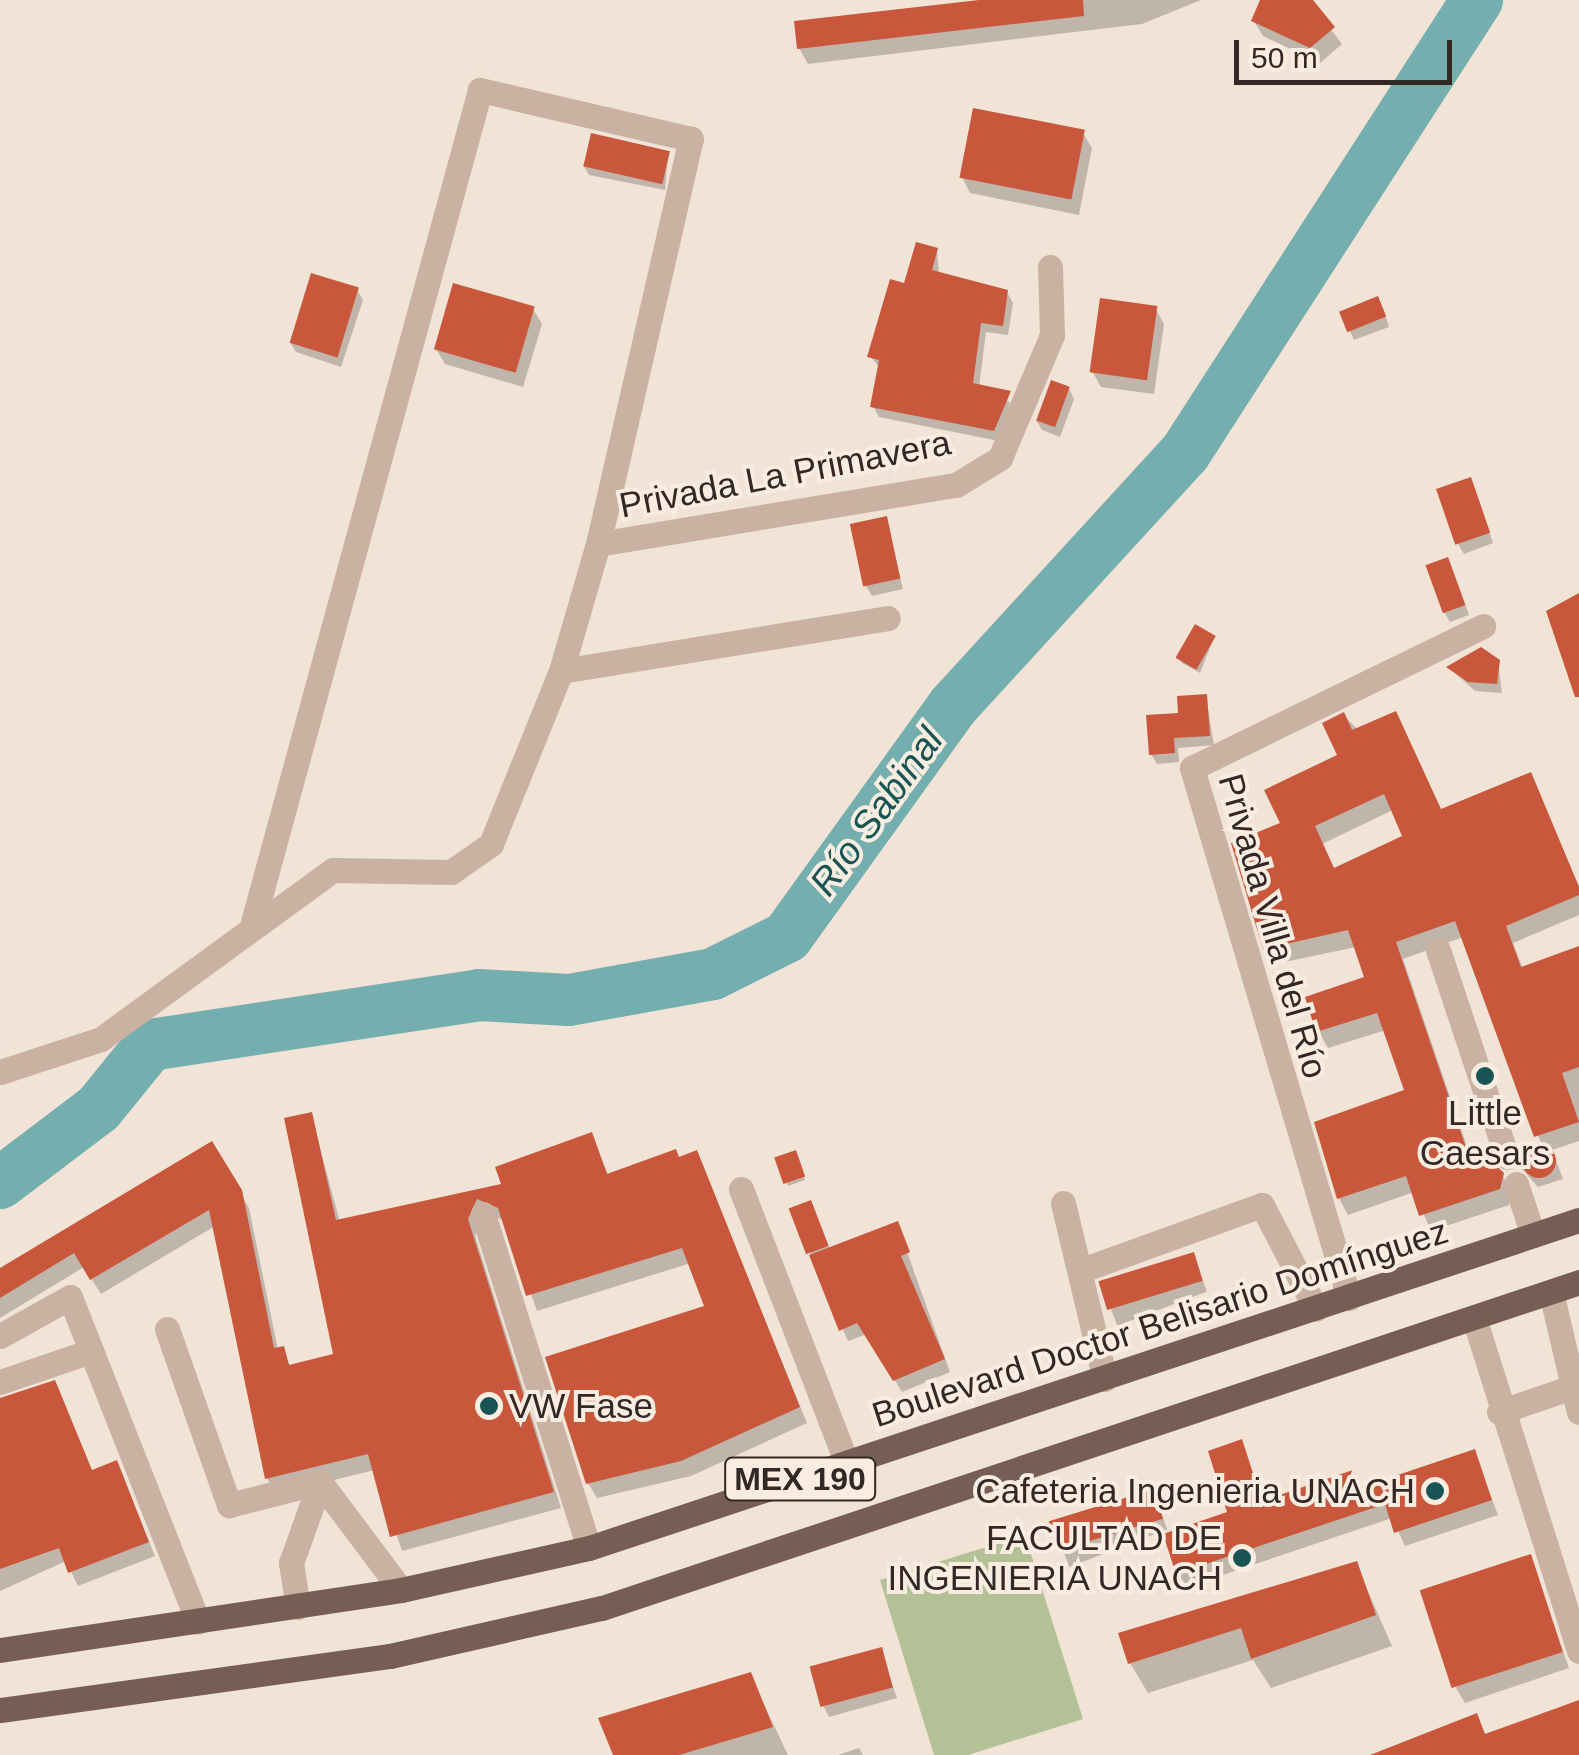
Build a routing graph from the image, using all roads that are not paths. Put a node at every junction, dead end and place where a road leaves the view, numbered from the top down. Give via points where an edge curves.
1 (1050, 267) dead end
2 (598, 544) junction
3 (888, 618) dead end
4 (1484, 626) dead end
5 (561, 671) junction
6 (253, 922) junction
7 (1438, 950) dead end
8 (0, 1072) edge
9 (1507, 1157) dead end
10 (1516, 1184) dead end
11 (741, 1189) dead end
12 (1063, 1203) dead end
13 (483, 1214) dead end
14 (1579, 1220) edge
15 (1533, 1235) junction
16 (1082, 1270) junction
17 (1579, 1282) edge
18 (1551, 1292) junction
19 (1349, 1298) junction
20 (1316, 1309) junction
21 (1475, 1321) junction
22 (167, 1329) dead end
23 (0, 1336) edge
24 (85, 1353) junction
25 (1105, 1379) junction
26 (0, 1382) edge
27 (1576, 1400) edge
28 (1499, 1412) junction
29 (847, 1464) junction
30 (320, 1482) junction
31 (589, 1548) junction
32 (401, 1590) junction
33 (298, 1607) junction
34 (198, 1622) junction
35 (0, 1650) edge
36 (1579, 1651) edge
37 (0, 1710) edge

1 - 2 street, Privada La Primavera via 1052,336 1000,458 956,485
2 - 5 street, Privada La Primavera
2 - 6 street via 691,139 480,90
3 - 5 street
4 - 19 street, Privada Villa del Río via 1192,768
5 - 6 street, Privada La Primavera via 491,844 452,872 333,870
6 - 8 street, Privada La Primavera via 88,1047
7 - 9 street
10 - 15 street
11 - 29 street
12 - 16 street
13 - 31 street
14 - 15 main road, Boulevard Doctor Belisario Domínguez / MEX 190
15 - 19 main road, Boulevard Doctor Belisario Domínguez / MEX 190
16 - 20 street via 1262,1206
16 - 25 street
17 - 18 main road, MEX 190
18 - 21 main road, MEX 190
18 - 27 street
19 - 20 main road, Boulevard Doctor Belisario Domínguez / MEX 190
20 - 25 main road, Boulevard Doctor Belisario Domínguez / MEX 190
21 - 28 street
21 - 37 main road, MEX 190 via 602,1608 390,1656
22 - 30 street via 229,1505
23 - 24 street via 70,1297
24 - 26 street
24 - 34 street
25 - 29 main road, Boulevard Doctor Belisario Domínguez / MEX 190
27 - 28 street
28 - 36 street
29 - 31 main road, Boulevard Doctor Belisario Domínguez / MEX 190
30 - 32 street
30 - 33 street via 291,1563
31 - 32 main road, Boulevard Doctor Belisario Domínguez / MEX 190
32 - 33 main road, Boulevard Doctor Belisario Domínguez / MEX 190
33 - 34 main road, Boulevard Doctor Belisario Domínguez / MEX 190
34 - 35 main road, Boulevard Doctor Belisario Domínguez / MEX 190

